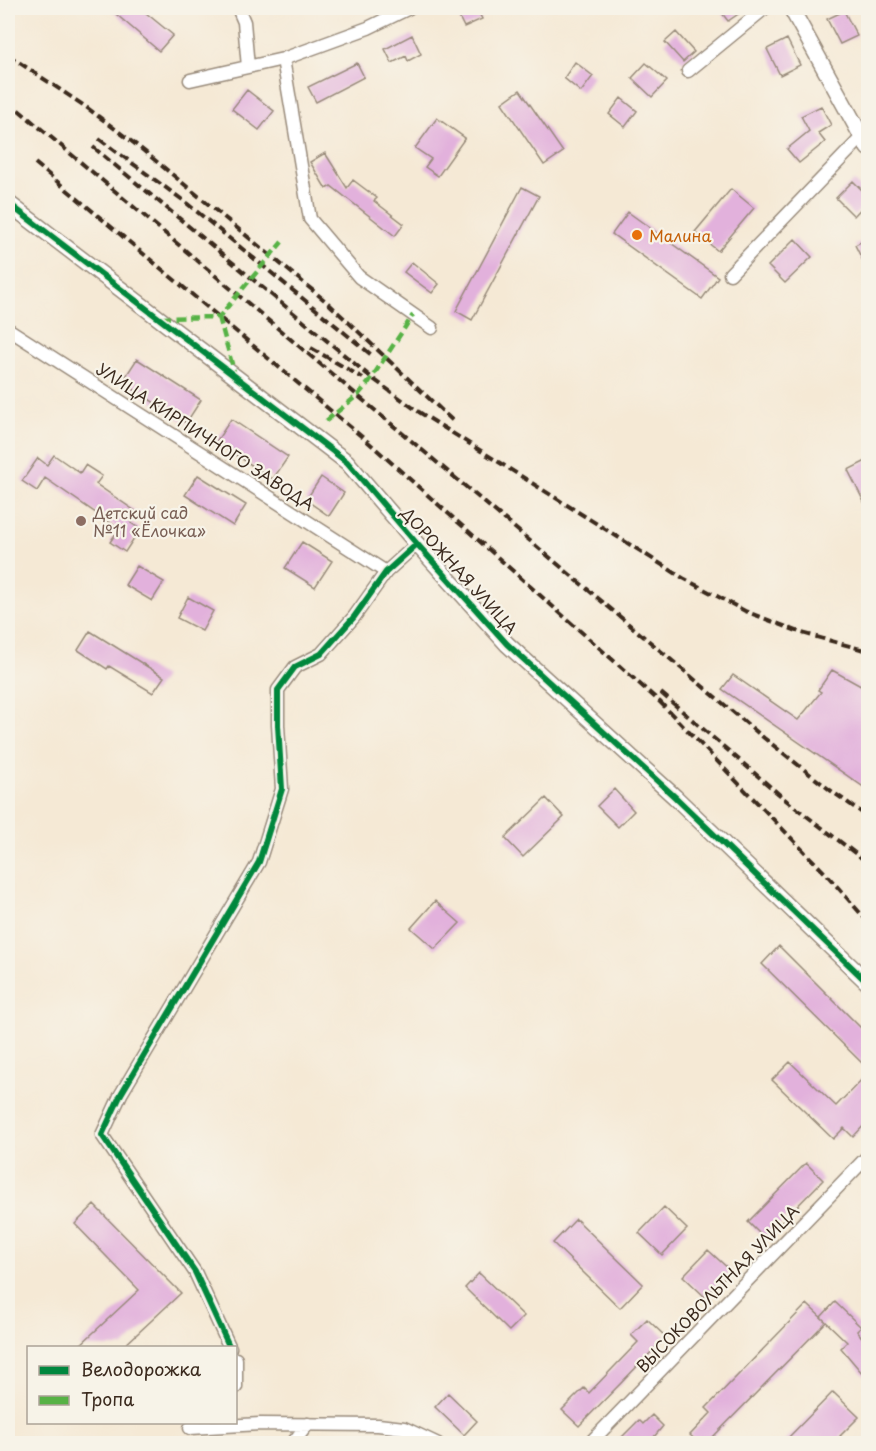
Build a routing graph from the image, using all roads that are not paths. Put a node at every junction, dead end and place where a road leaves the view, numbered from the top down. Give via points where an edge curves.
1 (238, 8) edge
2 (409, 8) edge
3 (765, 8) edge
4 (791, 8) edge
5 (283, 59) junction
6 (248, 67) junction
7 (688, 71) dead end
8 (189, 80) dead end
9 (866, 139) edge
10 (8, 203) edge
11 (730, 274) dead end
12 (432, 328) dead end
13 (8, 329) edge
14 (417, 544) junction
15 (386, 572) junction
16 (868, 983) edge
17 (868, 1156) edge
18 (230, 1346) edge
19 (308, 1424) junction
20 (210, 1425) edge
21 (190, 1428) dead end
22 (292, 1443) edge
23 (438, 1443) edge
24 (589, 1443) edge

1 - 6 street via 244,22
2 - 5 street via 368,28
3 - 7 street
4 - 9 street
5 - 6 street
5 - 12 street via 310,219 359,277
6 - 8 street
9 - 11 street
10 - 14 street, ДОРОЖНАЯ УЛИЦА via 347,462
13 - 15 street, УЛИЦА КИРПИЧНОГО ЗАВОДА
14 - 15 street
14 - 16 street, ДОРОЖНАЯ УЛИЦА via 507,644 675,797
15 - 18 street via 321,654 295,667 278,690 282,789 258,862 121,1094 102,1135 195,1272
17 - 24 street, ВЫСОКОВОЛЬТНАЯ УЛИЦА
19 - 20 street
19 - 22 street
19 - 23 street via 404,1428
20 - 21 street

